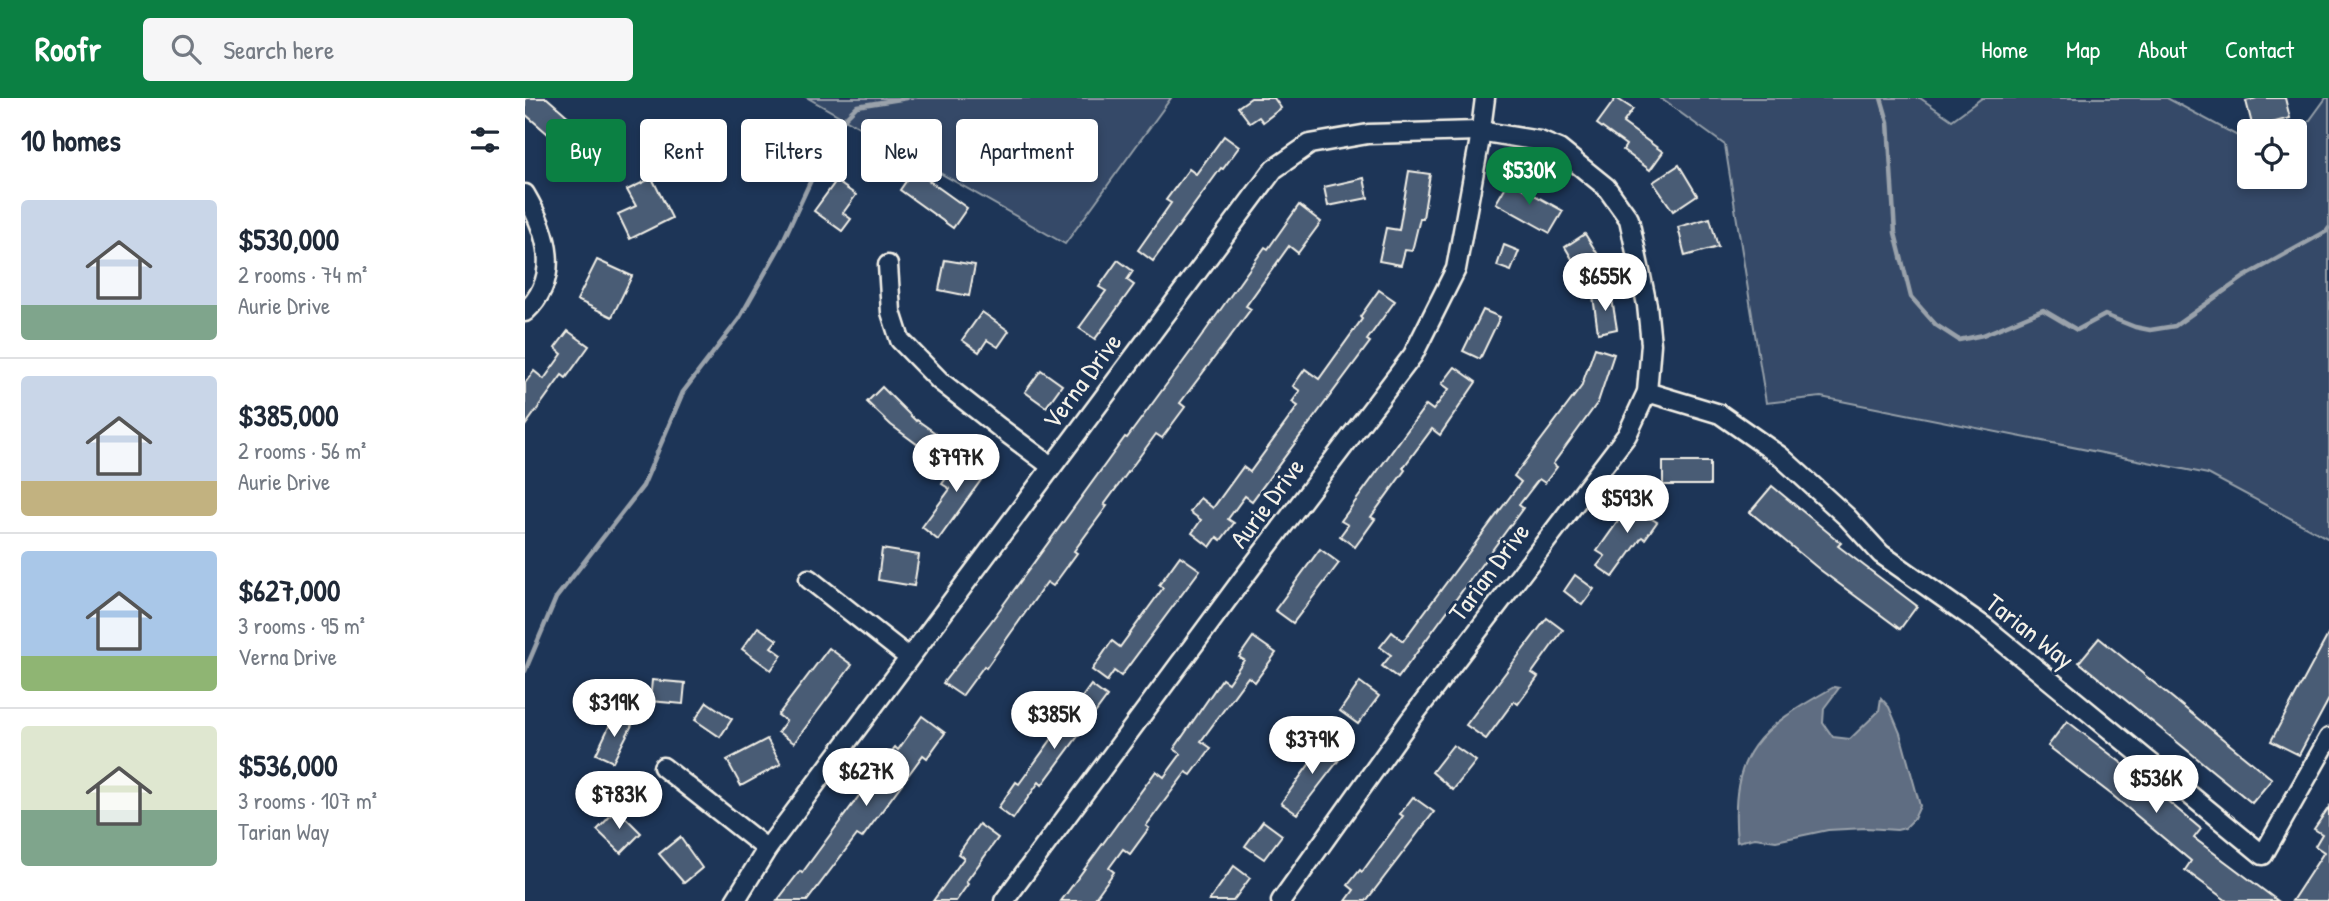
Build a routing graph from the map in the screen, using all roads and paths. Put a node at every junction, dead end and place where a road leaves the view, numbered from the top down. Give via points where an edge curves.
1 (1485, 98) edge
2 (1479, 131) junction
3 (525, 194) edge
4 (888, 265) dead end
5 (525, 312) edge
6 (1647, 392) junction
7 (1051, 466) junction
8 (810, 579) dead end
9 (908, 657) junction
10 (2329, 738) edge
11 (663, 767) dead end
12 (767, 849) junction
13 (735, 901) edge
14 (1004, 901) edge
15 (1281, 901) edge

1 - 2 street, Aurie Drive
2 - 6 street, Tarian Drive via 1540,141 1559,149 1606,187 1629,219 1647,305 1651,344
2 - 7 street, Verna Drive via 1368,134 1310,144 1274,169
2 - 14 street, Aurie Drive via 1456,269 1413,355
3 - 5 street via 543,233 549,272
4 - 7 street via 891,312 900,340 940,381
6 - 10 street, Tarian Way via 1720,414 1780,456 1881,554 1985,627 2263,855
6 - 15 street, Tarian Drive via 1627,435 1410,720
7 - 9 street, Verna Drive
8 - 9 street
9 - 12 street, Verna Drive
11 - 12 street
12 - 13 street, Verna Drive

